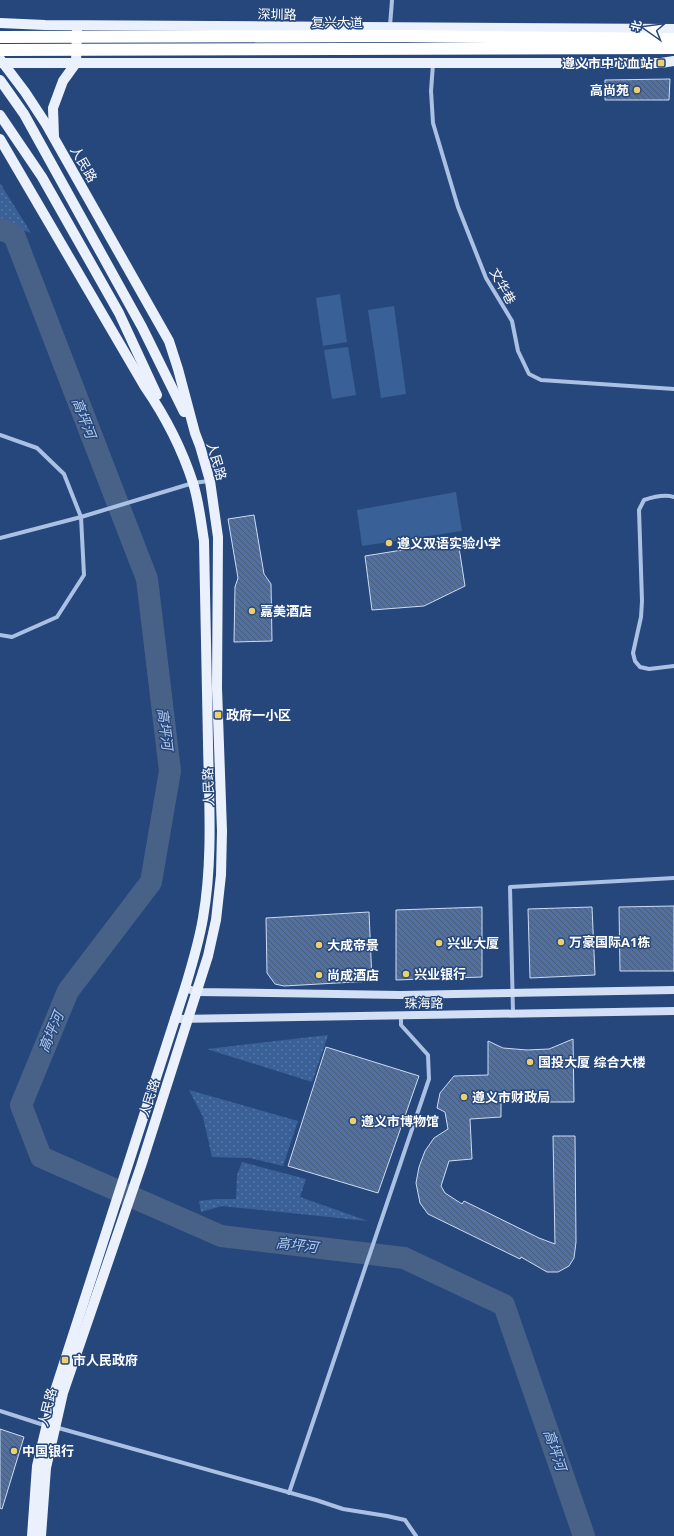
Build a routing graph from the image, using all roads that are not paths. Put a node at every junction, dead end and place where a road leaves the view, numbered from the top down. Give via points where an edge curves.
1 (392, 0) edge
2 (0, 23) edge
3 (77, 25) junction
4 (390, 28) junction
5 (674, 30) edge
6 (0, 37) edge
7 (674, 39) edge
8 (674, 48) edge
9 (0, 50) edge
10 (674, 61) edge
11 (1, 62) edge
12 (76, 63) junction
13 (433, 64) junction
14 (0, 80) edge
15 (0, 115) edge
16 (54, 138) junction
17 (1, 140) edge
18 (674, 389) edge
19 (195, 433) junction
20 (0, 435) edge
21 (180, 449) junction
22 (210, 481) junction
23 (193, 483) junction
24 (674, 497) edge
25 (81, 517) junction
26 (0, 538) edge
27 (0, 635) edge
28 (674, 666) edge
29 (674, 878) edge
30 (185, 988) junction
31 (674, 990) edge
32 (197, 992) junction
33 (512, 993) junction
34 (674, 1011) edge
35 (513, 1013) junction
36 (401, 1015) junction
37 (188, 1018) junction
38 (174, 1019) junction
39 (0, 1411) edge
40 (51, 1426) junction
41 (289, 1493) junction
42 (32, 1536) edge
43 (41, 1536) edge
44 (416, 1536) edge

1 - 4 street
2 - 3 main road, 深圳路
3 - 4 main road, 深圳路
3 - 12 main road
4 - 5 main road, 深圳路
6 - 7 highway, 复兴大道, bridge via 407,36
8 - 9 highway, 复兴大道, bridge
10 - 13 main road
11 - 12 main road
11 - 16 main road, 人民路 via 25,92
12 - 13 main road
12 - 16 main road via 63,82 53,108
13 - 18 street, 文华巷 via 433,124 458,206 486,278 512,321 518,352 529,374 541,380
14 - 19 main road via 28,120 142,327
15 - 21 main road via 42,177 119,313
16 - 19 main road, 人民路 via 169,341
17 - 21 main road, 人民路 via 145,387 160,408
19 - 22 main road, 人民路
20 - 25 street via 37,448 64,474
21 - 23 main road, 人民路
22 - 23 street
22 - 32 main road, 人民路 via 218,537 217,688 221,875 216,920
23 - 25 street
23 - 30 main road, 人民路 via 204,541 209,838 203,918
24 - 28 street via 670,495 644,500 639,510 641,612 633,653 640,667 648,669
25 - 26 street
25 - 27 street via 84,575 57,617 12,637
29 - 33 street via 510,887
30 - 32 street, 珠海路
30 - 38 main road, 人民路
31 - 33 street, 珠海路
32 - 33 street, 珠海路 via 401,995
32 - 37 main road, 人民路
33 - 35 street
34 - 35 street, 珠海路
35 - 36 street, 珠海路
36 - 37 street, 珠海路
36 - 41 street via 401,1025 428,1054 429,1079
37 - 38 street, 珠海路
37 - 40 main road, 人民路 via 141,1166
38 - 40 main road, 人民路 via 55,1391
39 - 40 street
40 - 41 street
40 - 42 main road, 人民路 via 37,1466
40 - 43 main road, 人民路
41 - 44 street via 343,1509 405,1520

